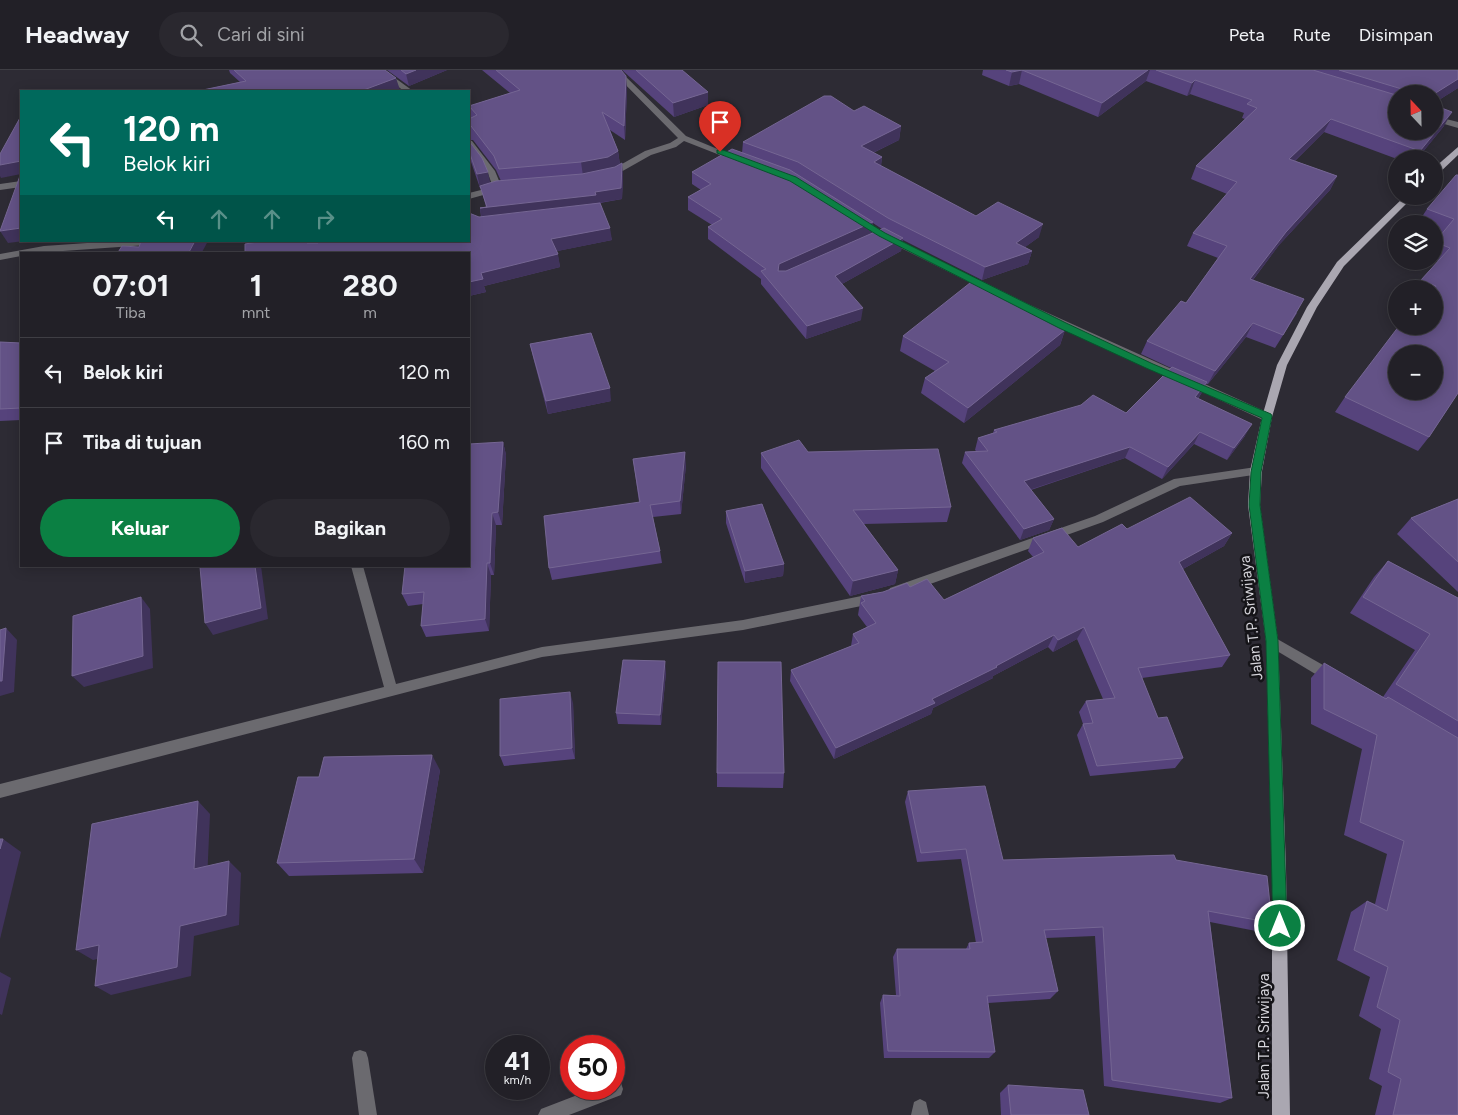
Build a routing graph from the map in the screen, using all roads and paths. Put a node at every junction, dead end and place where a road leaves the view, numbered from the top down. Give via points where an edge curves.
1 (379, 70) edge
2 (615, 70) edge
3 (408, 90) edge
4 (1443, 121) edge
5 (1458, 125) edge
6 (683, 138) junction
7 (470, 144) edge
8 (1458, 150) edge
9 (747, 162) edge
10 (1443, 164) edge
11 (603, 177) edge
12 (20, 184) edge
13 (0, 187) edge
14 (470, 196) edge
15 (1401, 205) edge
16 (849, 213) edge
17 (146, 242) edge
18 (28, 252) edge
19 (20, 253) edge
20 (0, 257) edge
21 (1267, 416) junction
22 (1256, 472) junction
23 (357, 567) edge
24 (1272, 641) junction
25 (1340, 682) edge
26 (392, 689) junction
27 (0, 790) edge
28 (360, 1058) dead end
29 (586, 1100) edge
30 (368, 1115) edge
31 (547, 1115) edge
32 (1281, 1115) edge

1 - 3 street
2 - 6 street
4 - 5 street
6 - 9 street
6 - 11 street
7 - 14 street via 503,188
8 - 10 main road
12 - 13 street
15 - 21 main road, Jalan T.P. Sriwijaya via 1340,264 1312,307 1282,365
16 - 21 street via 878,236 1062,326
17 - 18 street
19 - 20 street
21 - 22 main road, Jalan T.P. Sriwijaya
22 - 24 main road, Jalan T.P. Sriwijaya via 1254,505
22 - 26 street via 1178,482 1098,519 880,597 743,625 542,652
23 - 26 street
24 - 25 street
24 - 32 main road, Jalan T.P. Sriwijaya via 1280,869
26 - 27 street
28 - 30 street
29 - 31 street

